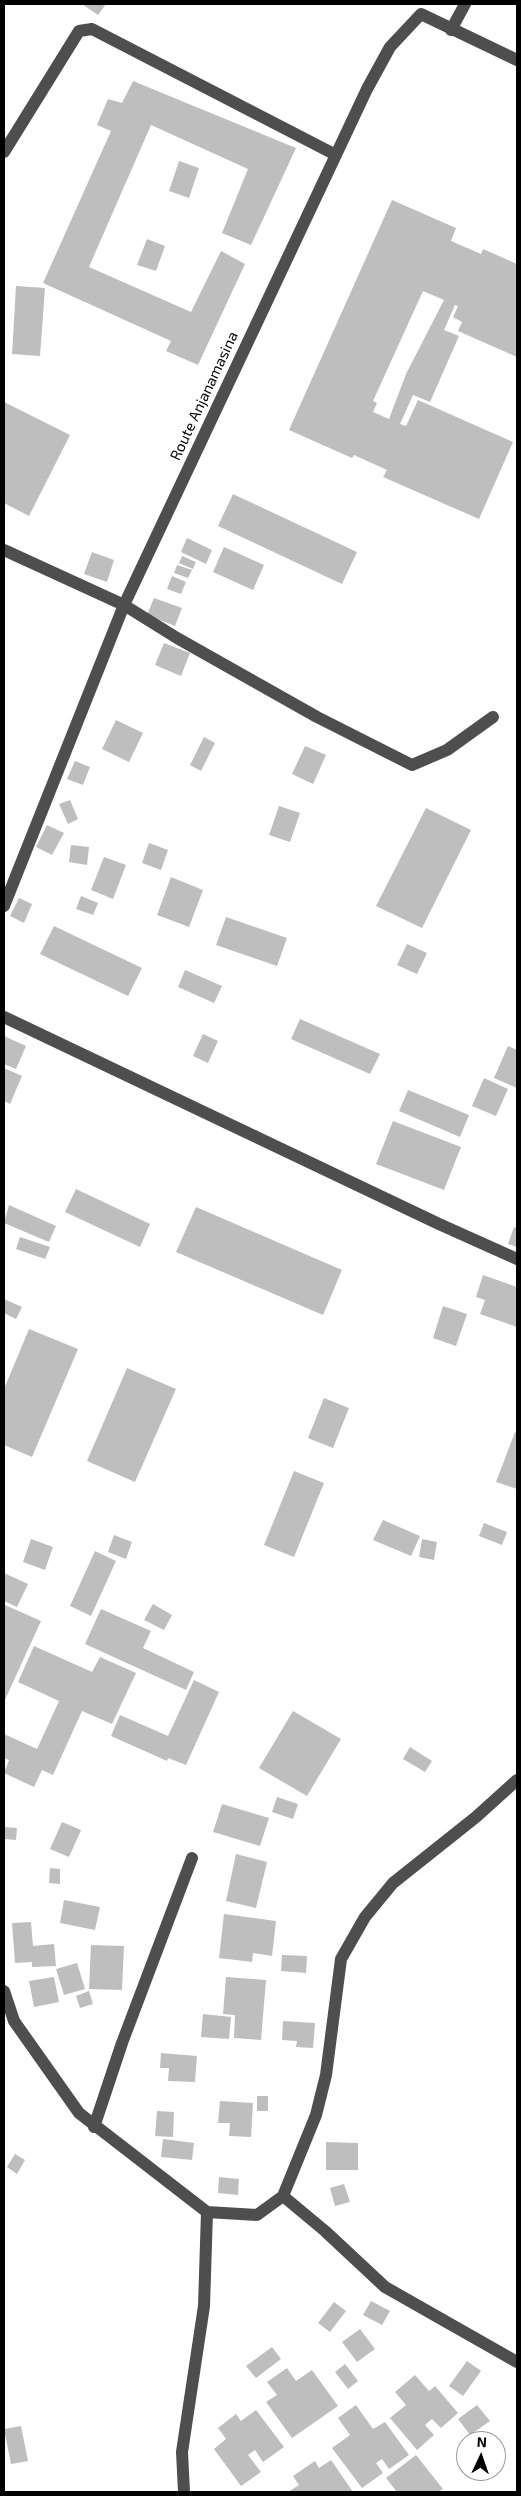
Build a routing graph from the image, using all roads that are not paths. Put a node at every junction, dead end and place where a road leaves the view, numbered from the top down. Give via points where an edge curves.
1 (464, 4) edge
2 (451, 30) junction
3 (517, 60) edge
4 (4, 152) edge
5 (336, 155) junction
6 (4, 550) edge
7 (124, 605) junction
8 (493, 717) dead end
9 (4, 906) edge
10 (4, 1017) edge
11 (517, 1259) edge
12 (517, 1780) edge
13 (192, 1858) dead end
14 (4, 1991) edge
15 (94, 2127) junction
16 (283, 2196) junction
17 (207, 2212) junction
18 (517, 2362) edge
19 (184, 2492) edge

1 - 2 street
2 - 3 street, Route Anjanamasina
2 - 5 street, Route Anjanamasina via 421,14 390,47
4 - 5 street via 79,31 92,29
5 - 7 street, Route Anjanamasina
6 - 7 street
7 - 8 street via 317,717 412,765 447,750
7 - 9 street, Route Anjanamasina
10 - 11 street
12 - 16 street via 393,1883 365,1917 341,1959 326,2075 316,2115
13 - 15 street
14 - 15 street via 14,2021 79,2113
15 - 17 street
16 - 17 street via 257,2215
16 - 18 street via 385,2287
17 - 19 street via 204,2306 182,2452

